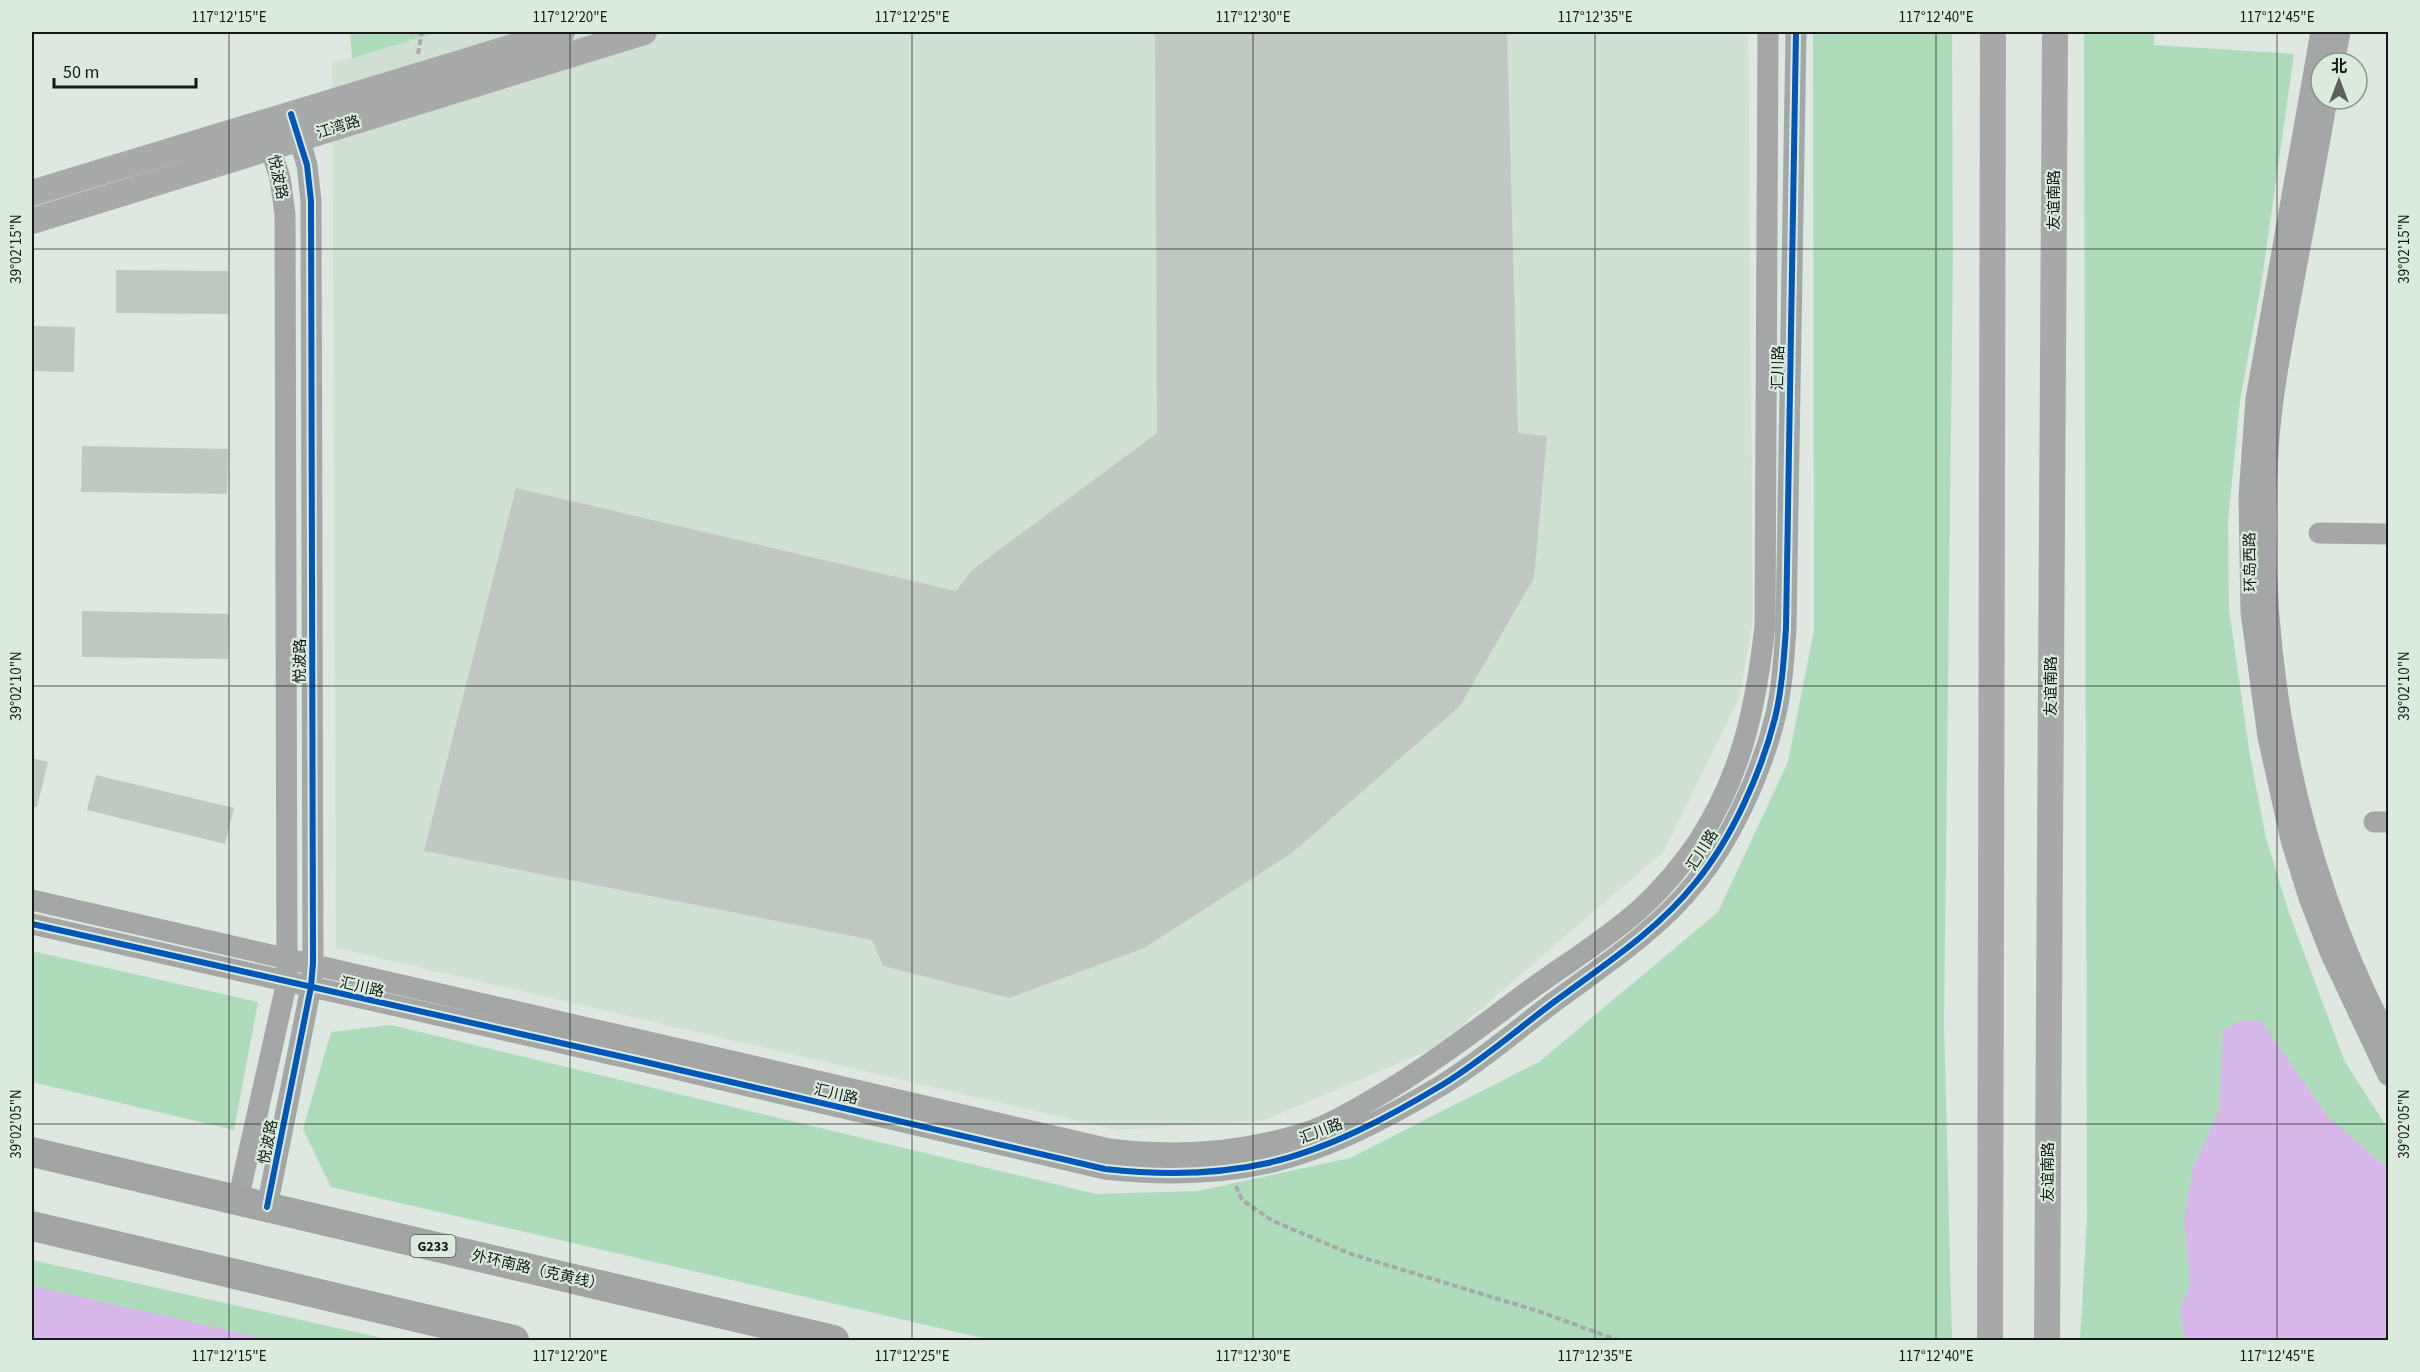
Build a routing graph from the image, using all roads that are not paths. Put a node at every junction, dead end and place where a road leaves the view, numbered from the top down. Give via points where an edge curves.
1 (562, 32) edge
2 (644, 32) edge
3 (1768, 32) edge
4 (1796, 32) edge
5 (1993, 32) edge
6 (2055, 32) edge
7 (2321, 32) edge
8 (2340, 32) edge
9 (2336, 51) edge
10 (2325, 111) edge
11 (291, 114) junction
12 (261, 123) junction
13 (299, 139) junction
14 (271, 148) junction
15 (32, 193) edge
16 (32, 221) edge
17 (2319, 533) dead end
18 (2388, 534) edge
19 (32, 900) edge
20 (32, 924) edge
21 (287, 957) junction
22 (312, 963) junction
23 (287, 981) junction
24 (310, 987) junction
25 (2388, 1038) edge
26 (2388, 1075) edge
27 (32, 1152) edge
28 (238, 1200) junction
29 (267, 1207) junction
30 (32, 1226) edge
31 (514, 1341) edge
32 (834, 1341) edge
33 (1990, 1341) edge
34 (2047, 1341) edge

1 - 11 main road, 江湾路
2 - 13 main road, 江湾路
3 - 22 street, 汇川路 via 1765,626 1744,748 1699,840 1639,909 1395,1087 1341,1118 1303,1134 1203,1153 1154,1154 1098,1146
4 - 24 street, 汇川路 via 1786,628 1775,718 1757,773 1721,845 1697,881 1655,927 1444,1084 1327,1144 1268,1163 1148,1174 1106,1169
5 - 33 main road
6 - 34 main road, 友谊南路
7 - 26 street, 环岛西路 via 2256,399 2249,497 2251,612 2268,737 2291,840 2330,952
8 - 9 street
10 - 25 street, 环岛西路 via 2285,328 2268,450 2269,621 2284,734 2313,853 2345,945
11 - 12 main road, 江湾路
11 - 13 street, 悦波路
12 - 14 street, 悦波路
12 - 15 main road, 江湾路
13 - 14 main road, 江湾路
13 - 22 street, 悦波路 via 311,201
14 - 16 main road, 江湾路
14 - 21 street, 悦波路 via 285,214
17 - 18 street
19 - 21 street, 汇川路
20 - 23 street, 汇川路
21 - 22 street, 汇川路
21 - 23 street, 悦波路
22 - 24 street, 悦波路
23 - 24 street, 汇川路
23 - 28 street, 悦波路
24 - 29 street, 悦波路
27 - 28 highway, 外环南路（克黄线） / G233
28 - 29 highway, 外环南路（克黄线） / G233
29 - 32 highway, 外环南路（克黄线） / G233
30 - 31 highway

